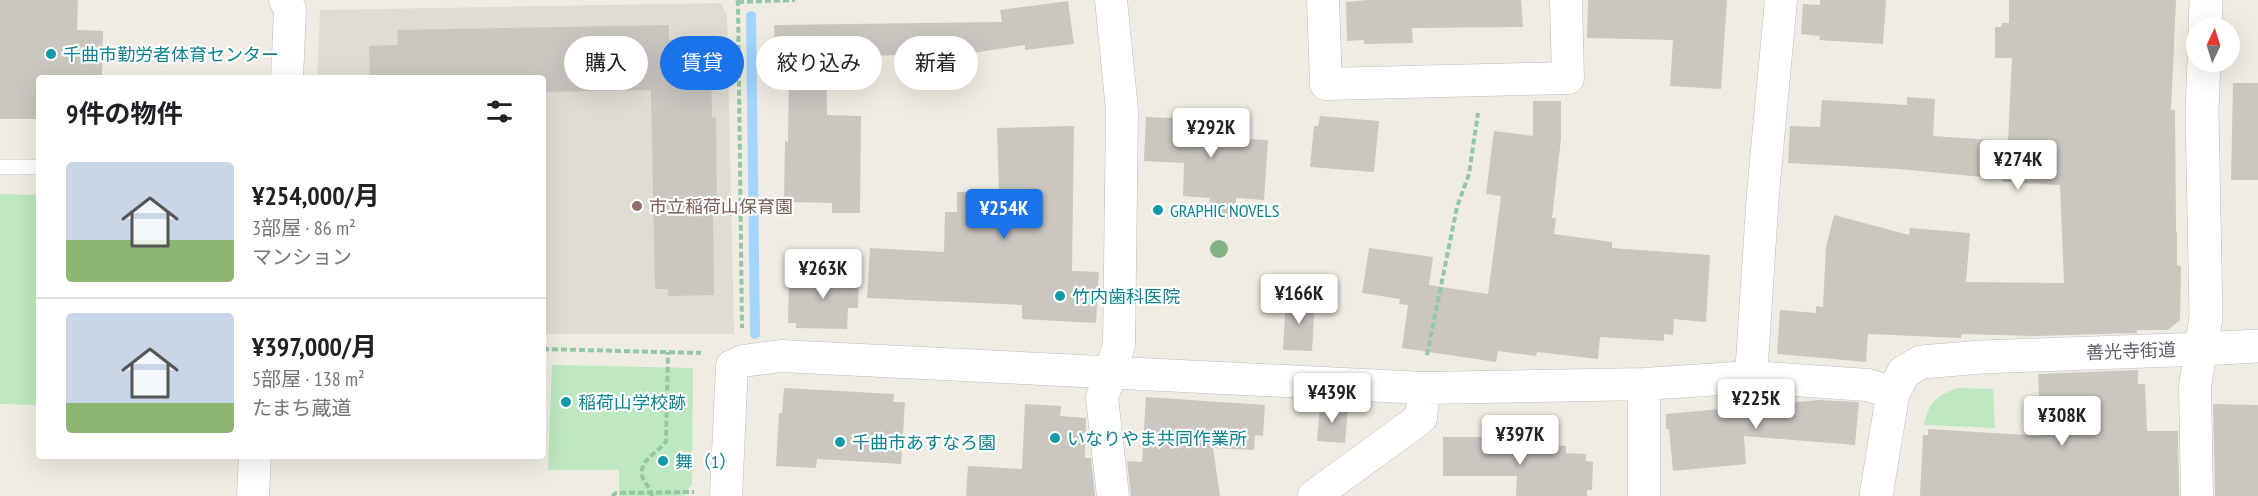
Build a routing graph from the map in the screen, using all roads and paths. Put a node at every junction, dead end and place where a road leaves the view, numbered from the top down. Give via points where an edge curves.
1 (285, 0) edge
2 (795, 0) edge
3 (1111, 0) edge
4 (1323, 0) edge
5 (1566, 0) edge
6 (1781, 0) edge
7 (2206, 0) edge
8 (738, 1) edge
9 (2205, 18) edge
10 (2204, 72) edge
11 (287, 75) edge
12 (1479, 80) junction
13 (0, 167) edge
14 (36, 167) edge
15 (2258, 346) edge
16 (2201, 348) junction
17 (546, 349) edge
18 (668, 352) junction
19 (737, 364) junction
20 (1110, 373) junction
21 (1751, 377) junction
22 (1644, 384) junction
23 (1424, 388) junction
24 (1893, 393) junction
25 (255, 459) edge
26 (652, 494) edge
27 (713, 494) edge
28 (253, 496) edge
29 (612, 496) edge
30 (1113, 496) edge
31 (1314, 496) edge
32 (1644, 496) edge
33 (1876, 496) edge
34 (2197, 496) edge

1 - 11 street via 290,9
2 - 8 path
3 - 20 street via 1122,110 1119,345
4 - 12 street via 1326,84
5 - 12 street via 1568,78
6 - 21 street via 1762,193
7 - 9 street
8 - 19 path
10 - 16 street, 善光寺街道 via 2206,317
12 - 23 path via 1478,121 1424,369
13 - 14 lane
15 - 16 street
16 - 24 street, 善光寺街道 via 1921,362 1904,372
16 - 34 street via 2195,386
17 - 18 path
18 - 19 path via 711,354
18 - 26 path via 666,441 643,467 642,476
19 - 20 street via 781,356
19 - 27 street
20 - 23 street
20 - 30 street via 1102,398
21 - 22 street
21 - 24 street via 1868,385
22 - 23 street
22 - 32 street
23 - 31 street via 1421,418
24 - 33 street, 善光寺街道
25 - 28 street
26 - 27 path
26 - 29 path

